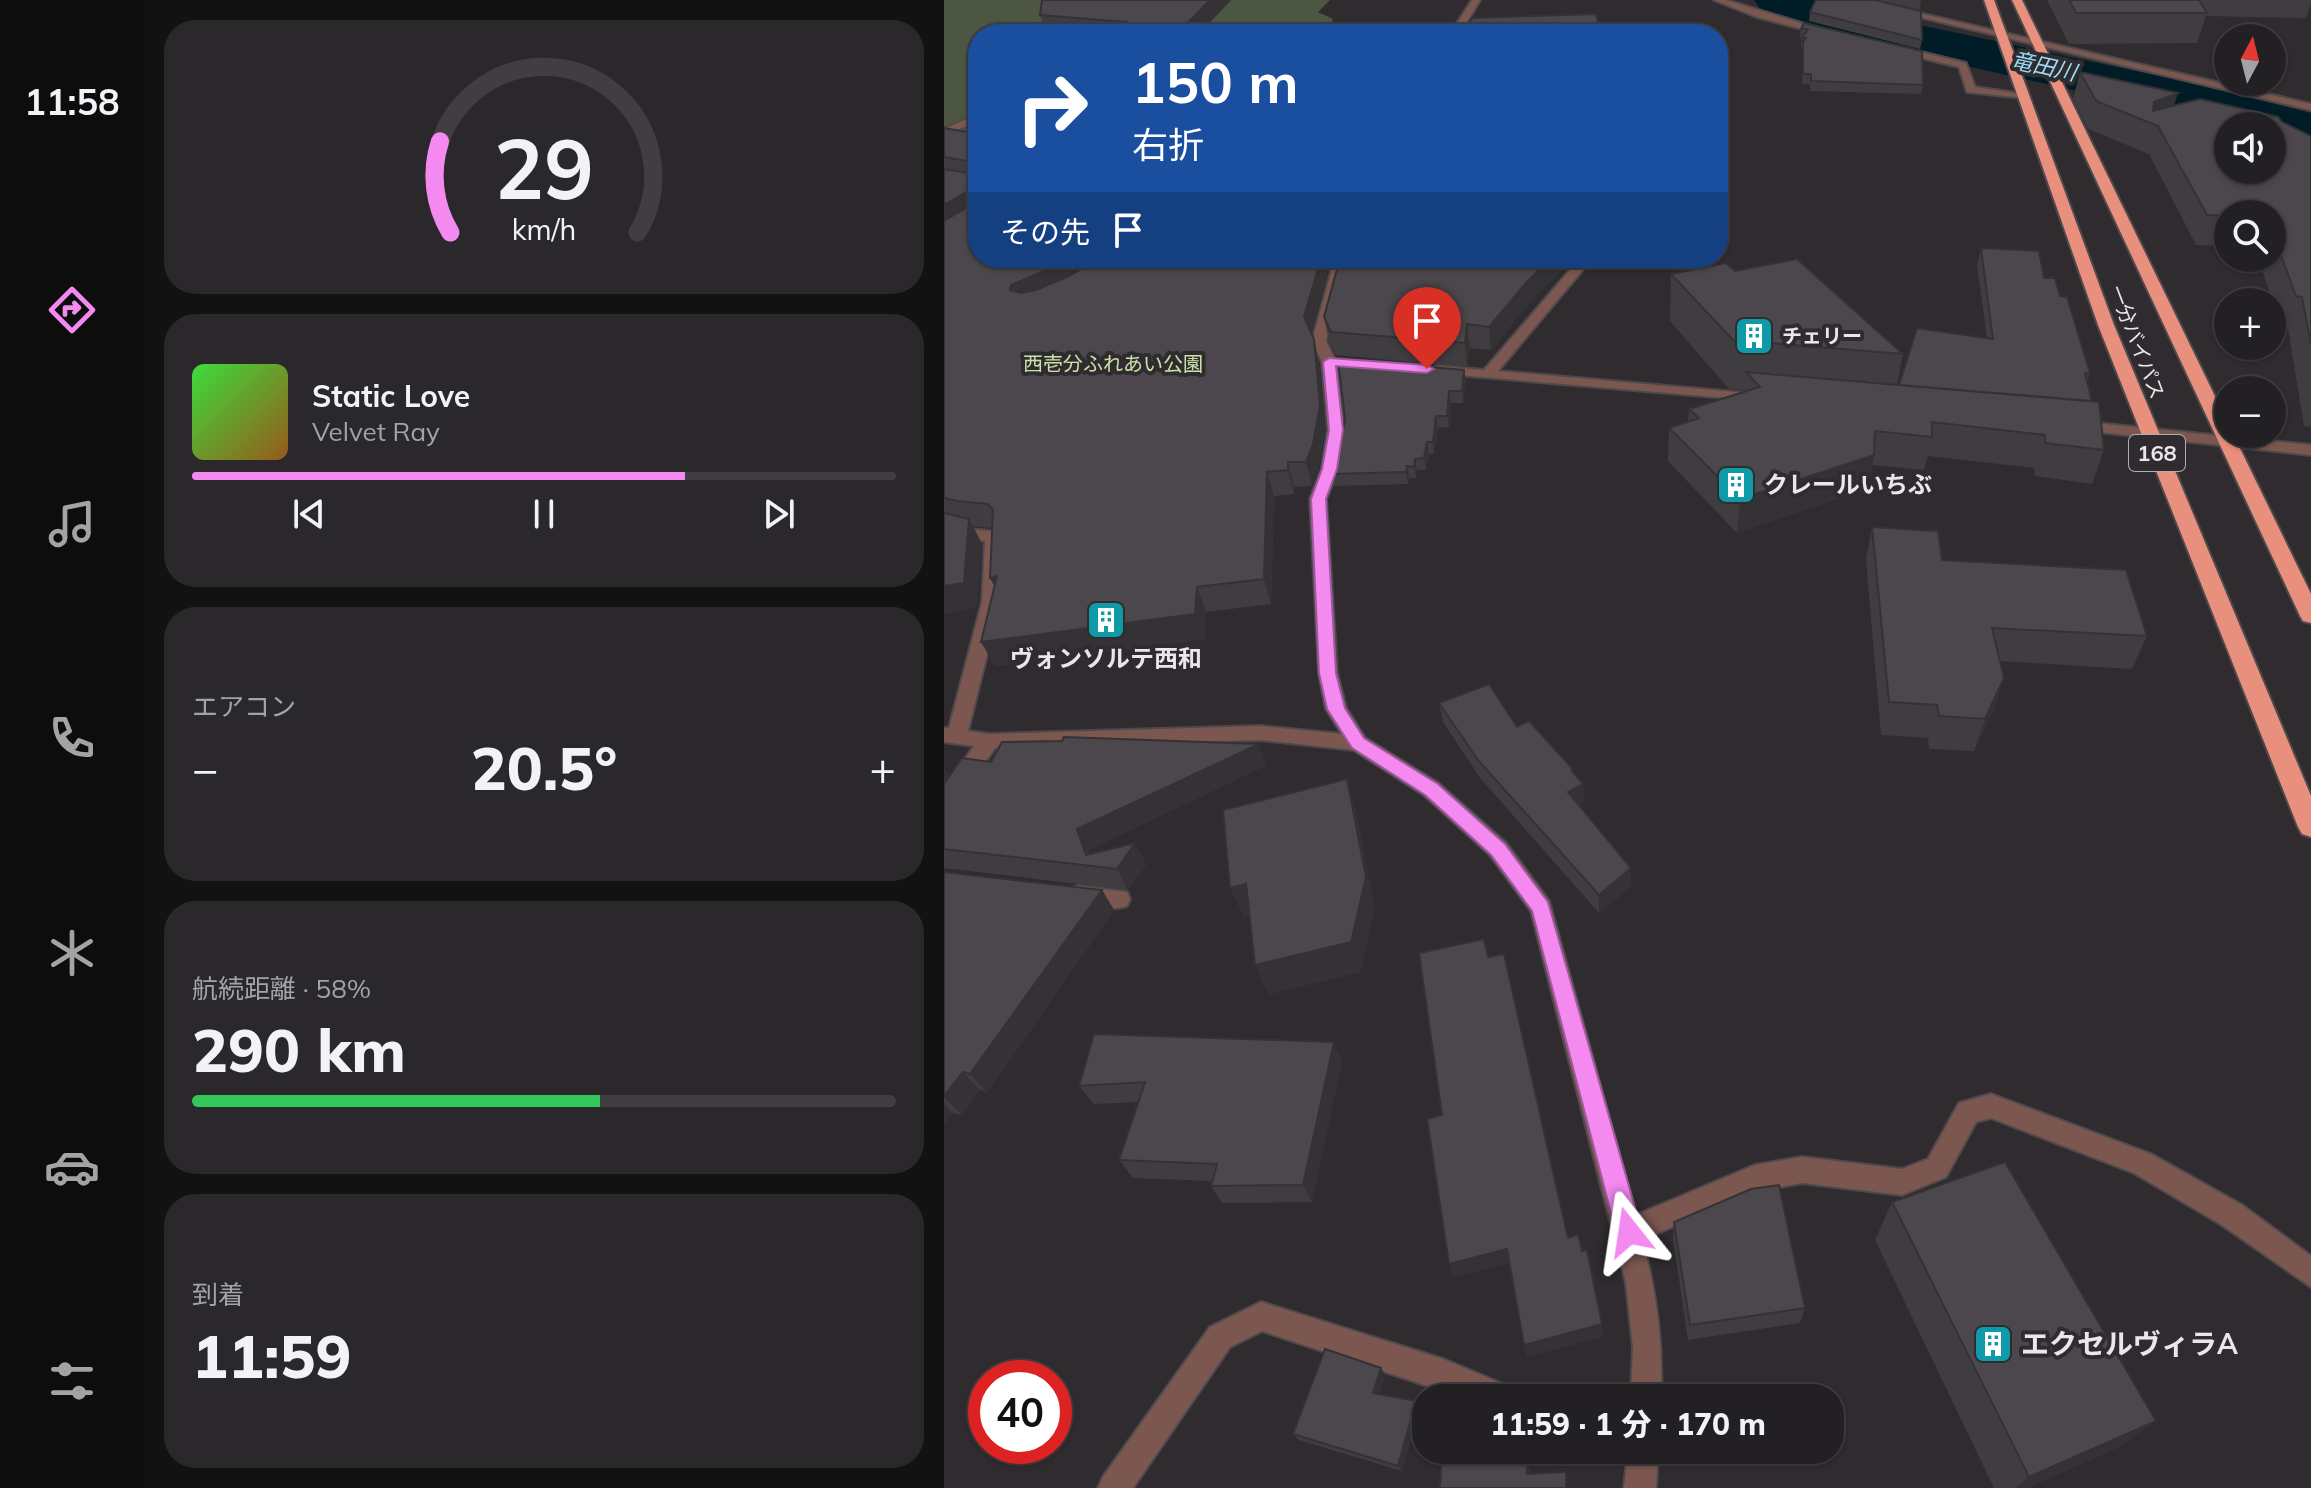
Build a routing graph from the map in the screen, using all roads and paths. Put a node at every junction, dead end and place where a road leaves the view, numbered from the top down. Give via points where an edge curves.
1 (1476, 0) edge
2 (1718, 0) edge
3 (1852, 0) edge
4 (1989, 0) edge
5 (2017, 0) edge
6 (1461, 24) edge
7 (1838, 35) edge
8 (2003, 36) junction
9 (2037, 43) junction
10 (1891, 48) edge
11 (2024, 95) junction
12 (2311, 107) edge
13 (968, 122) edge
14 (944, 133) edge
15 (1338, 268) edge
16 (1578, 268) edge
17 (1427, 369) edge
18 (1488, 374) junction
19 (1771, 399) edge
20 (2214, 412) edge
21 (2054, 424) edge
22 (2149, 432) junction
23 (2214, 440) edge
24 (2231, 448) edge
25 (2286, 448) edge
26 (2311, 450) edge
27 (944, 525) edge
28 (2311, 616) edge
29 (951, 736) edge
30 (989, 741) junction
31 (1358, 743) junction
32 (944, 805) edge
33 (2311, 827) edge
34 (1061, 893) edge
35 (1119, 899) dead end
36 (1629, 1232) junction
37 (2311, 1273) edge
38 (1466, 1384) edge
39 (1647, 1384) edge
40 (1642, 1464) edge
41 (1114, 1488) edge
42 (1640, 1488) edge

1 - 6 street
2 - 7 street
3 - 8 street
4 - 8 highway, 一分バイパス / 168
5 - 9 highway, 一分バイパス / 168
8 - 9 street
8 - 11 highway, 一分バイパス / 168
9 - 12 street
9 - 20 highway, 一分バイパス / 168 via 2066,90
10 - 11 street via 1963,65 1971,90
11 - 22 highway, 一分バイパス / 168
13 - 14 street
15 - 31 street via 1319,341 1335,362 1336,430 1330,469 1318,499 1328,673 1336,709
16 - 18 street
17 - 18 street
18 - 19 street
21 - 22 street
22 - 23 street
22 - 33 highway, 一分バイパス / 168
24 - 28 highway, 一分バイパス / 168
25 - 26 street
27 - 29 street via 994,536 991,602
29 - 30 street
30 - 31 street via 1260,733
30 - 32 street
31 - 36 street via 1431,789 1498,849 1541,908
34 - 35 street
36 - 37 street via 1755,1178 1802,1170 1902,1182 1937,1168 1968,1112 1991,1106 2142,1163 2232,1215
36 - 39 street via 1648,1347
38 - 41 street via 1261,1316 1220,1337
40 - 42 street

